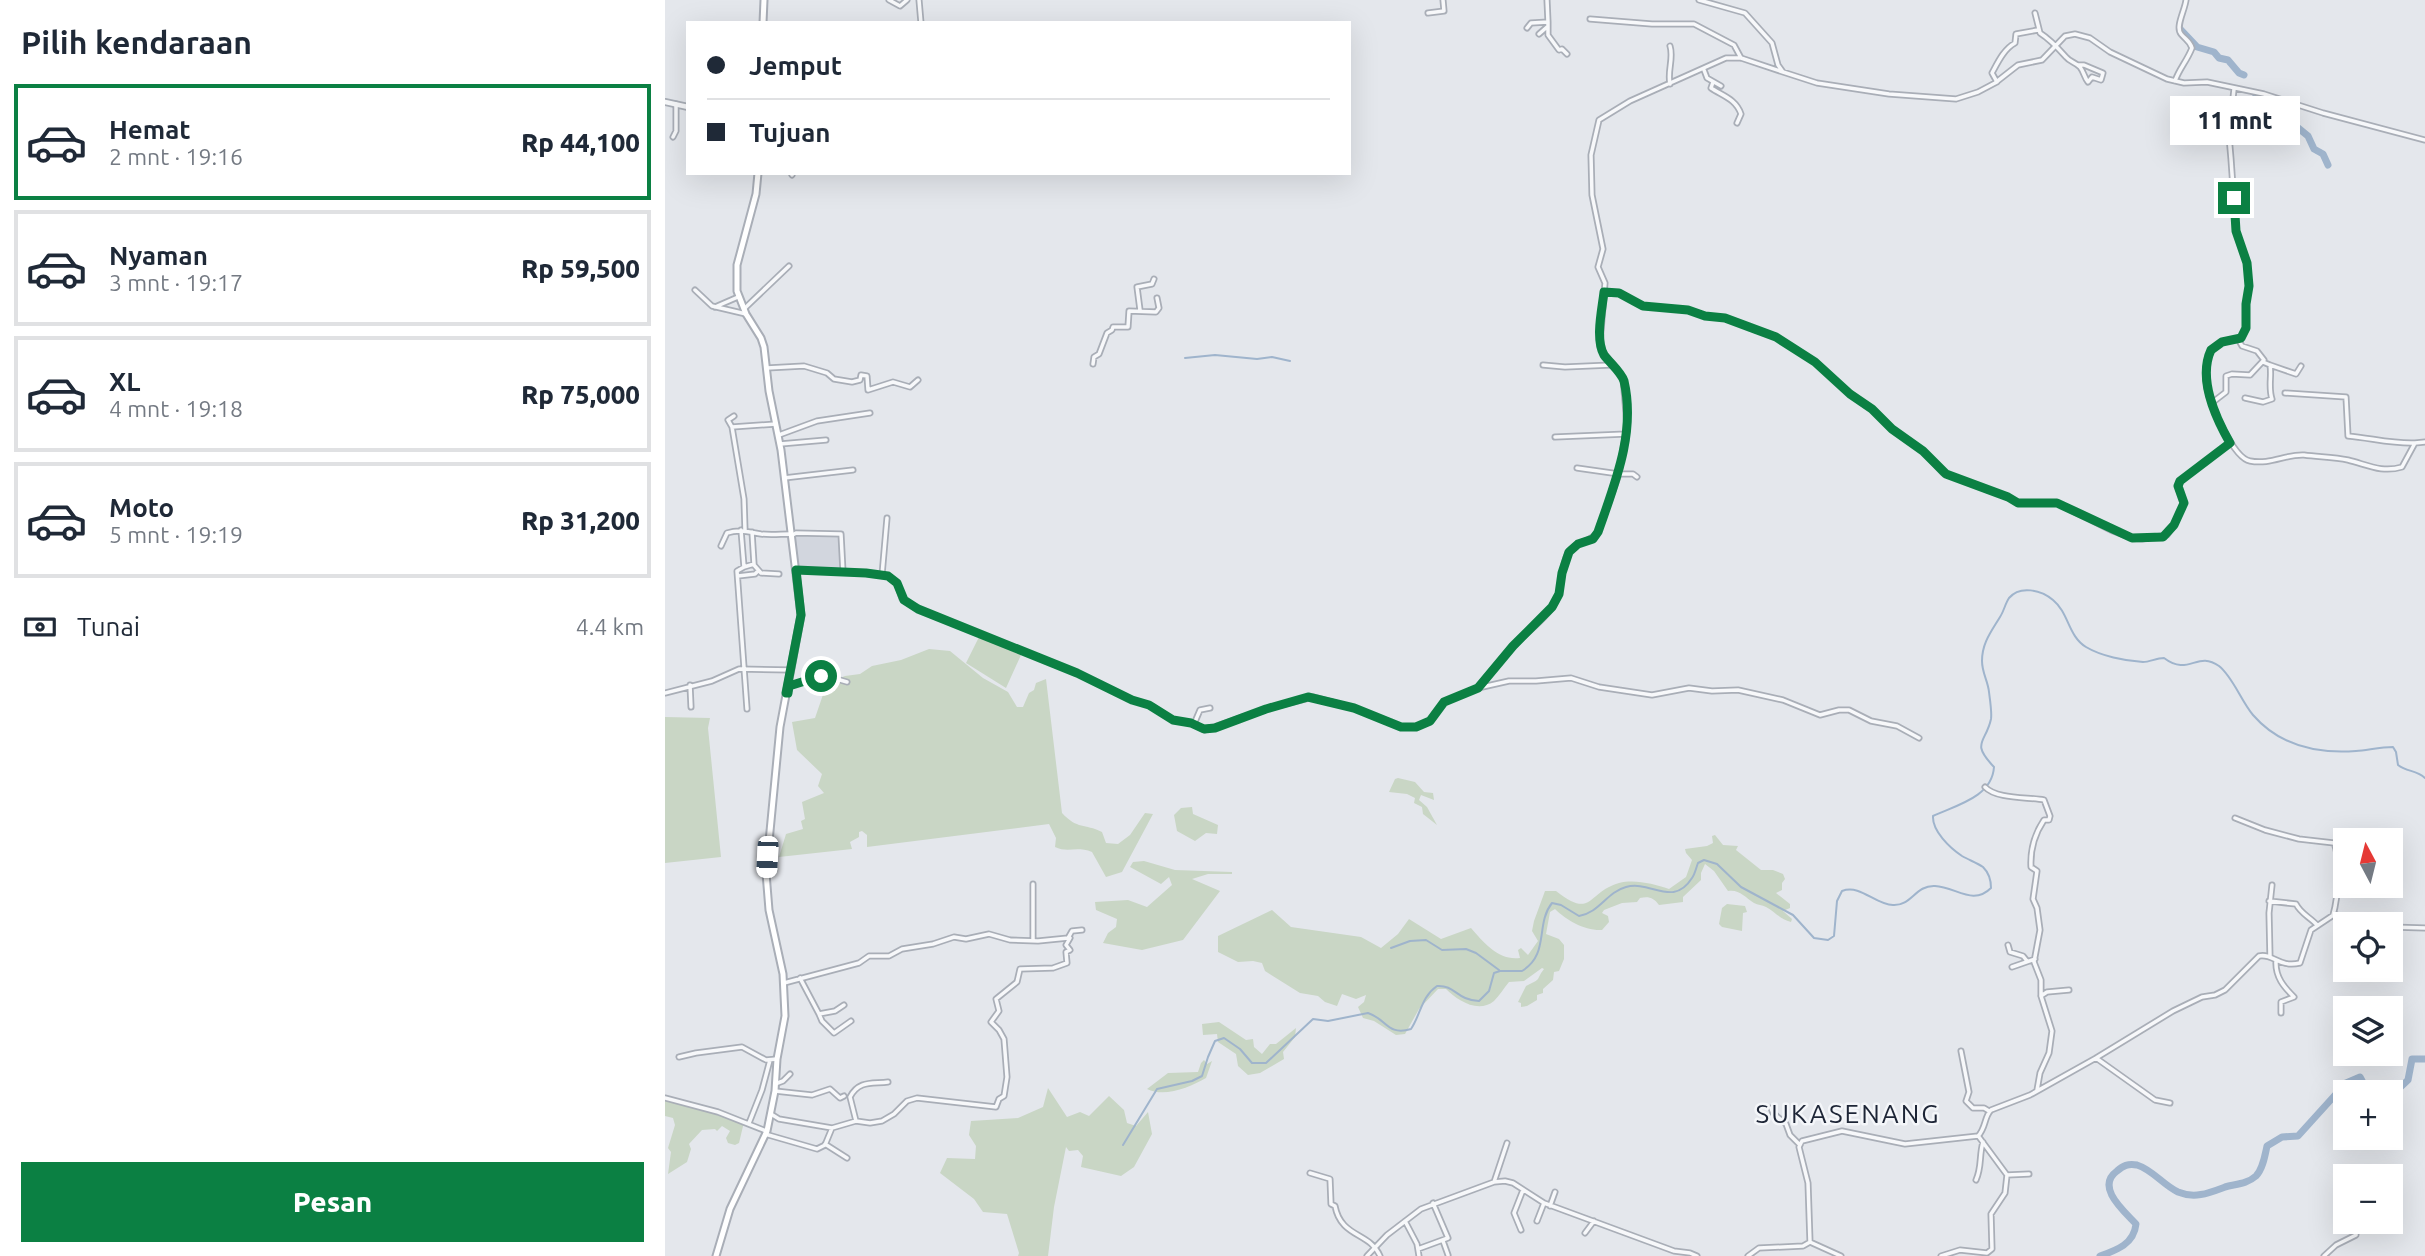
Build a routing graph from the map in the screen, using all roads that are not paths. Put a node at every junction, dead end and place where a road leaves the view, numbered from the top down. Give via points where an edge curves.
1 (764, 0) edge
2 (889, 0) edge
3 (907, 0) edge
4 (919, 0) edge
5 (1443, 0) edge
6 (1547, 0) edge
7 (1699, 0) edge
8 (2186, 0) edge
9 (1428, 13) dead end
10 (2035, 13) dead end
11 (1590, 19) dead end
12 (763, 21) edge
13 (921, 21) edge
14 (1548, 24) junction
15 (1527, 28) dead end
16 (2038, 30) junction
17 (1539, 34) dead end
18 (2057, 45) junction
19 (1670, 46) dead end
20 (1567, 54) dead end
21 (1741, 58) junction
22 (2078, 65) junction
23 (1704, 70) junction
24 (1783, 72) junction
25 (2175, 81) junction
26 (1713, 82) junction
27 (1997, 82) junction
28 (1670, 85) junction
29 (1721, 86) dead end
30 (2234, 89) junction
31 (665, 102) edge
32 (676, 104) junction
33 (686, 106) edge
34 (1737, 123) dead end
35 (673, 138) dead end
36 (2425, 140) edge
37 (758, 175) edge
38 (789, 266) dead end
39 (1154, 279) dead end
40 (695, 290) dead end
41 (1604, 292) junction
42 (738, 297) junction
43 (1157, 298) dead end
44 (715, 307) junction
45 (1140, 311) junction
46 (744, 312) junction
47 (2238, 339) junction
48 (2263, 362) junction
49 (1093, 364) dead end
50 (1543, 365) dead end
51 (1611, 365) junction
52 (2270, 365) junction
53 (2301, 366) dead end
54 (767, 368) junction
55 (918, 380) dead end
56 (2285, 393) dead end
57 (2245, 398) dead end
58 (2213, 402) junction
59 (870, 413) dead end
60 (734, 416) dead end
61 (776, 424) junction
62 (732, 427) junction
63 (1626, 434) junction
64 (779, 435) junction
65 (1555, 437) dead end
66 (826, 440) dead end
67 (2425, 442) edge
68 (2230, 443) junction
69 (2416, 443) junction
70 (780, 444) junction
71 (1577, 468) dead end
72 (853, 470) dead end
73 (1619, 474) junction
74 (1637, 477) dead end
75 (784, 478) junction
76 (887, 518) dead end
77 (743, 530) junction
78 (753, 532) junction
79 (791, 535) junction
80 (721, 546) dead end
81 (754, 565) junction
82 (744, 567) junction
83 (796, 570) junction
84 (758, 571) junction
85 (842, 572) junction
86 (779, 574) dead end
87 (882, 575) junction
88 (738, 576) junction
89 (745, 668) junction
90 (791, 670) junction
91 (847, 682) dead end
92 (689, 685) junction
93 (1478, 688) junction
94 (665, 693) edge
95 (786, 693) junction
96 (691, 705) dead end
97 (1210, 708) dead end
98 (747, 709) dead end
99 (1194, 724) junction
100 (1919, 738) dead end
101 (1985, 787) dead end
102 (2235, 818) dead end
103 (1033, 884) dead end
104 (2272, 885) dead end
105 (2269, 901) junction
106 (2334, 912) edge
107 (2333, 915) edge
108 (2317, 925) junction
109 (2403, 928) edge
110 (2425, 928) edge
111 (1082, 930) dead end
112 (1070, 938) junction
113 (1033, 941) junction
114 (2008, 945) dead end
115 (2270, 957) junction
116 (2035, 958) junction
117 (2027, 961) junction
118 (2276, 961) junction
119 (2012, 967) dead end
120 (800, 978) junction
121 (784, 982) junction
122 (2069, 990) dead end
123 (2042, 995) junction
124 (843, 1005) dead end
125 (2281, 1013) dead end
126 (819, 1014) junction
127 (851, 1021) dead end
128 (1961, 1051) dead end
129 (679, 1058) dead end
130 (2096, 1058) junction
131 (773, 1059) junction
132 (790, 1073) dead end
133 (888, 1082) dead end
134 (775, 1088) junction
135 (2037, 1090) junction
136 (844, 1096) dead end
137 (665, 1098) edge
138 (2170, 1103) dead end
139 (1771, 1108) dead end
140 (1989, 1111) junction
141 (771, 1114) junction
142 (856, 1121) junction
143 (749, 1123) junction
144 (832, 1128) junction
145 (766, 1133) junction
146 (1978, 1136) junction
147 (1983, 1142) junction
148 (1507, 1143) dead end
149 (825, 1144) junction
150 (1799, 1144) junction
151 (847, 1158) dead end
152 (1310, 1173) dead end
153 (2029, 1174) dead end
154 (2007, 1175) junction
155 (1976, 1180) dead end
156 (1494, 1182) junction
157 (1523, 1190) junction
158 (1555, 1192) dead end
159 (1433, 1203) junction
160 (1544, 1203) junction
161 (1550, 1206) junction
162 (1405, 1220) junction
163 (1537, 1221) dead end
164 (1594, 1221) junction
165 (1521, 1230) dead end
166 (1585, 1233) dead end
167 (2356, 1234) edge
168 (1443, 1241) junction
169 (1809, 1242) junction
170 (1374, 1247) junction
171 (1418, 1249) junction
172 (1448, 1255) edge
173 (716, 1256) edge
174 (1367, 1256) edge
175 (1380, 1256) edge
176 (1419, 1256) edge
177 (1696, 1256) edge
178 (1748, 1256) edge
179 (1840, 1256) edge
180 (1941, 1256) edge
181 (2324, 1256) edge

1 - 12 main road
2 - 3 street via 899,6
4 - 13 street
5 - 9 street via 1444,11
6 - 14 street
7 - 24 street via 1745,13 1772,43
8 - 25 street via 2179,27 2192,48
10 - 16 street
11 - 21 street via 1695,24 1734,45
14 - 15 street via 1531,23
14 - 17 street
14 - 20 street via 1549,36
16 - 18 street
16 - 27 street via 2016,34 2015,43 2005,49 1993,69
18 - 22 street
18 - 25 street via 2067,35 2081,35
18 - 27 street via 2042,60 2018,65
19 - 28 street
21 - 23 street via 1726,58
21 - 24 street
22 - 22 street via 2088,82 2092,77 2101,80 2103,73
23 - 26 street
23 - 28 street
24 - 27 street via 1817,83 1943,100 1962,98
25 - 30 street
26 - 29 street
26 - 34 street via 1711,88 1738,106
28 - 41 street via 1630,100 1598,122 1591,155 1592,195 1604,249 1598,267
30 - 36 street
30 - 47 street via 2229,136 2236,231 2249,286 2246,328
31 - 32 street
32 - 33 street
32 - 35 street
37 - 42 main road via 737,265
38 - 46 street
39 - 45 street via 1152,284 1137,287
40 - 44 street
41 - 51 street via 1600,343
41 - 68 street via 1619,293 1643,306 1725,318 1776,337 1815,362 1943,472 2019,503 2052,502 2132,538 2163,537 2184,503 2180,481
42 - 44 street
42 - 46 main road
43 - 45 street via 1156,312
44 - 46 street
45 - 49 street via 1128,312 1128,327 1115,327 1107,333
46 - 54 main road via 763,342
47 - 48 street via 2242,346 2263,356
47 - 58 street via 2209,352 2206,376
48 - 52 street
48 - 58 street via 2251,375 2226,376 2226,392
50 - 51 street
51 - 63 street via 1623,378
52 - 53 street via 2297,374
52 - 57 street via 2271,400
54 - 55 street via 803,366 852,382 867,376 867,390 893,382 910,387
54 - 61 main road
56 - 69 street via 2346,397 2348,436
58 - 68 street
59 - 64 street via 817,421
60 - 62 street via 728,419
61 - 62 street
61 - 64 main road
62 - 77 street via 744,501
63 - 65 street
63 - 73 street
64 - 70 main road
66 - 70 street
67 - 69 street
68 - 69 street via 2250,461 2273,462 2297,454 2387,470 2402,467
70 - 75 main road
71 - 73 street
72 - 75 street
73 - 74 street
73 - 93 street via 1596,535 1569,552 1552,607
75 - 79 main road
76 - 87 street
77 - 78 street
77 - 80 street via 727,533
77 - 82 street
78 - 79 street
78 - 81 street
79 - 83 main road
79 - 85 street via 841,534
81 - 82 street
81 - 84 street
82 - 88 street via 737,569
83 - 85 street
83 - 90 main road via 801,615
84 - 86 street
84 - 88 street
85 - 87 street
87 - 99 street via 894,579 902,599 918,609 1077,673 1173,720
88 - 89 street
89 - 90 street
89 - 92 street
89 - 98 street
90 - 95 main road
91 - 95 street via 823,675 789,686
92 - 94 street
92 - 96 street
93 - 99 street via 1444,702 1430,721 1416,727 1401,727 1313,697 1209,729
93 - 100 street via 1509,681 1571,678 1652,695 1689,688 1738,690 1783,700 1820,715 1849,710
95 - 121 main road via 766,873
97 - 99 street via 1200,710
101 - 116 street via 1989,792 2047,802 2049,819 2041,824 2030,855 2031,867 2038,871 2033,899 2040,928
102 - 106 street via 2299,839 2334,843 2339,887
103 - 113 street
104 - 105 street
105 - 108 street via 2296,904
105 - 115 street
107 - 108 street
108 - 118 street via 2309,931 2300,964
109 - 110 street
111 - 112 street via 1072,931
112 - 113 street
112 - 142 street via 1067,963 1049,969 1019,969 1018,981 996,999 999,1011 991,1022 1004,1039 1007,1077 1004,1096 996,1107 917,1098 881,1121
113 - 120 street via 989,934 952,937
114 - 117 street via 2010,952
115 - 118 street
115 - 130 street via 2259,956 2225,990 2165,1015
116 - 117 street
116 - 123 street
117 - 119 street
118 - 125 street via 2278,977 2294,997 2281,1002
120 - 121 street
120 - 126 street
121 - 131 main road via 785,1016
122 - 123 street
123 - 135 street via 2052,1031
124 - 126 street
126 - 127 street via 834,1032
128 - 140 street via 1969,1091 1966,1101 1973,1108
129 - 131 street via 742,1047
130 - 135 street
130 - 138 street via 2155,1100
131 - 134 main road
131 - 143 street
132 - 134 street
133 - 142 street via 855,1088 851,1097
134 - 136 street via 812,1095 831,1089
134 - 141 main road
135 - 140 street
137 - 143 street
139 - 150 street
140 - 146 street
141 - 144 street
141 - 145 main road
142 - 144 street
143 - 145 street
144 - 149 street
145 - 149 street via 813,1149
145 - 173 main road via 730,1209
146 - 147 street
146 - 150 street via 1905,1144 1842,1132
147 - 154 street
147 - 155 street
148 - 156 street
149 - 151 street
150 - 169 street via 1808,1183
152 - 170 street via 1330,1179 1331,1204 1338,1220
153 - 154 street
154 - 180 street via 2005,1193 1991,1214 1991,1251 1960,1250
156 - 157 street via 1509,1181
156 - 159 street
157 - 160 street
157 - 165 street via 1514,1215
158 - 161 street
159 - 162 street
159 - 168 street via 1448,1237
160 - 161 street
160 - 163 street
161 - 164 street
162 - 170 street
162 - 171 street
164 - 166 street
164 - 177 street
167 - 181 street
168 - 171 street
168 - 172 street
169 - 178 street via 1759,1248
169 - 179 street
170 - 174 street
170 - 175 street
171 - 176 street

